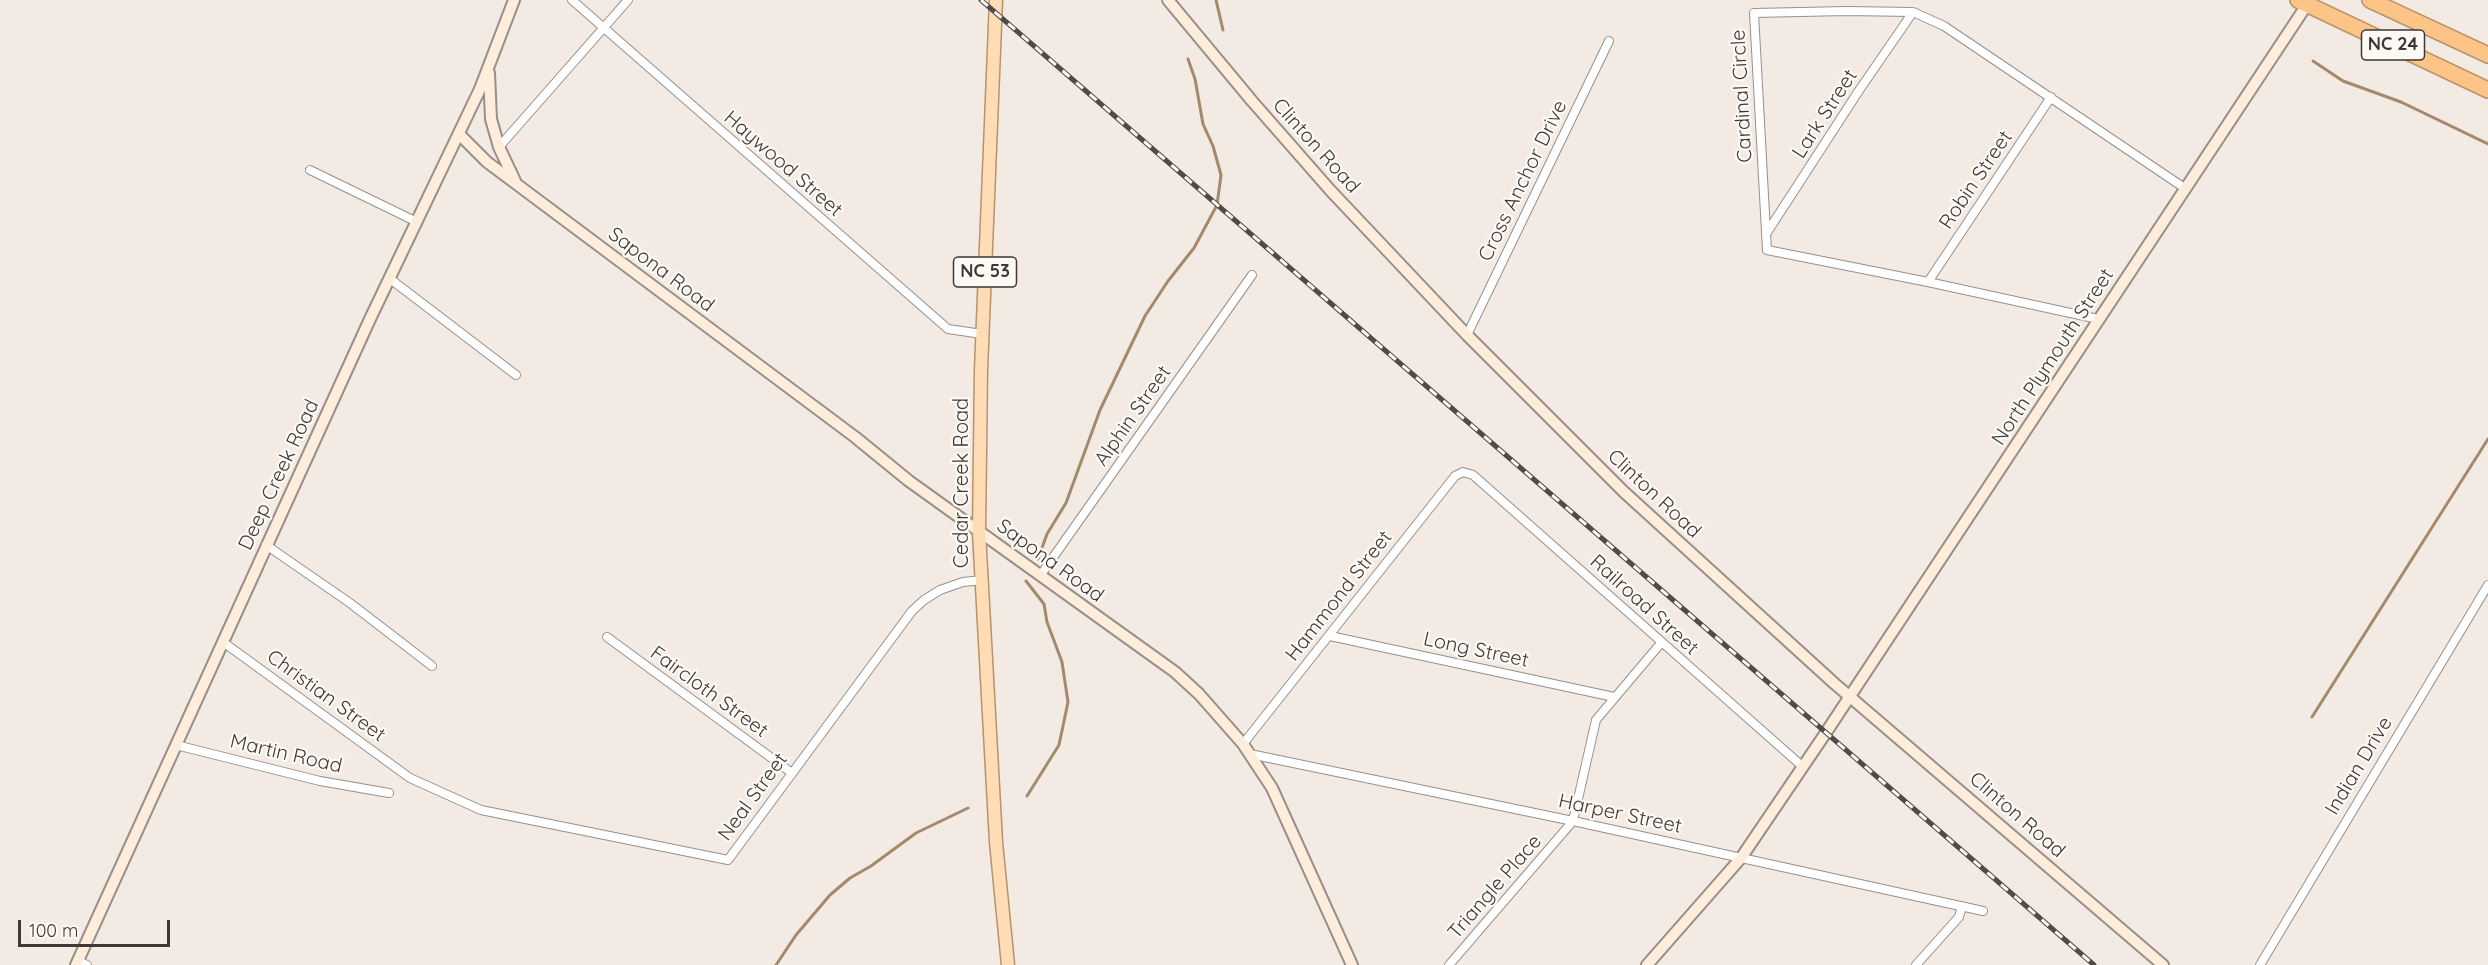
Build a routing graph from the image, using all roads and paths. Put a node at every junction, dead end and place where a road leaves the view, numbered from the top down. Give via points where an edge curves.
1 (514, 0) edge
2 (572, 0) edge
3 (628, 0) edge
4 (996, 0) edge
5 (1168, 0) edge
6 (2370, 0) edge
7 (2305, 1) edge
8 (1913, 12) junction
9 (604, 28) junction
10 (1609, 41) dead end
11 (2488, 55) edge
12 (490, 63) junction
13 (2488, 90) edge
14 (2051, 97) junction
15 (459, 135) junction
16 (499, 147) junction
17 (310, 170) dead end
18 (517, 184) junction
19 (2186, 189) junction
20 (417, 222) junction
21 (1766, 234) junction
22 (1252, 274) dead end
23 (389, 278) junction
24 (1928, 282) junction
25 (2098, 319) junction
26 (982, 334) junction
27 (1467, 336) junction
28 (516, 375) dead end
29 (1463, 472) joint
30 (979, 532) junction
31 (266, 545) junction
32 (1040, 576) junction
33 (982, 580) junction
34 (2488, 585) edge
35 (1330, 636) junction
36 (607, 637) dead end
37 (222, 642) junction
38 (1661, 643) junction
39 (432, 666) dead end
40 (1850, 696) junction
41 (1614, 697) junction
42 (176, 745) junction
43 (1247, 749) junction
44 (1803, 766) junction
45 (792, 773) junction
46 (410, 777) joint
47 (389, 793) dead end
48 (1573, 821) junction
49 (1741, 858) junction
50 (1962, 906) junction
51 (1983, 911) dead end
52 (80, 964) edge
53 (2166, 964) edge
54 (1008, 965) edge
55 (1352, 965) edge
56 (1449, 965) edge
57 (1647, 965) edge
58 (1916, 965) edge
59 (2260, 965) edge

1 - 12 street, Deep Creek Road
2 - 9 street, Haywood Street
3 - 9 street
4 - 26 main road, Cedar Creek Road / NC 53
5 - 27 street, Clinton Road via 1330,190
6 - 11 highway, NC 24
7 - 13 highway, NC 24
7 - 19 street, North Plymouth Street
8 - 14 street, Cardinal Circle via 1944,26
8 - 21 street, Lark Street
8 - 21 street, Cardinal Circle via 1754,13
9 - 16 street
9 - 26 street, Haywood Street via 948,329
10 - 27 street, Cross Anchor Drive
12 - 15 street, Deep Creek Road
12 - 16 street via 491,119
14 - 19 street, Cardinal Circle
14 - 24 street, Robin Street
15 - 18 street, Sapona Road
15 - 20 street, Deep Creek Road
16 - 18 street
17 - 20 street
18 - 30 street, Sapona Road
19 - 25 street, North Plymouth Street
20 - 23 street, Deep Creek Road
21 - 24 street via 1767,250
22 - 32 street, Alphin Street
23 - 28 street
23 - 31 street, Deep Creek Road
24 - 25 street
25 - 40 street, North Plymouth Street
26 - 30 main road, Cedar Creek Road / NC 53
27 - 40 street, Clinton Road via 1624,492
29 - 35 street, Hammond Street via 1455,476
29 - 38 street, Railroad Street via 1473,474
30 - 32 street, Sapona Road
30 - 33 main road, Cedar Creek Road / NC 53
31 - 37 street, Deep Creek Road
31 - 39 street
32 - 43 street, Sapona Road via 1174,672 1220,715
33 - 45 street, Neal Street via 940,590 912,611
33 - 54 main road, Cedar Creek Road / NC 53 via 996,842
34 - 59 street, Indian Drive
35 - 41 street, Long Street
35 - 43 street, Hammond Street
36 - 45 street, Faircloth Street
37 - 42 street, Deep Creek Road
37 - 46 street, Christian Street
38 - 41 street, Triangle Place
38 - 44 street, Railroad Street
40 - 44 street, North Plymouth Street
40 - 53 street, Clinton Road
41 - 48 street, Triangle Place via 1596,720
42 - 47 street, Martin Road via 320,781
42 - 52 street, Deep Creek Road
43 - 48 street, Harper Street
43 - 55 street, Sapona Road via 1279,803
44 - 49 street, North Plymouth Street
45 - 46 street, Neal Street via 728,860 481,810
48 - 49 street, Harper Street
48 - 56 street, Triangle Place
49 - 50 street, Harper Street
49 - 57 street, North Plymouth Street
50 - 51 street, Harper Street
50 - 58 street via 1959,917

